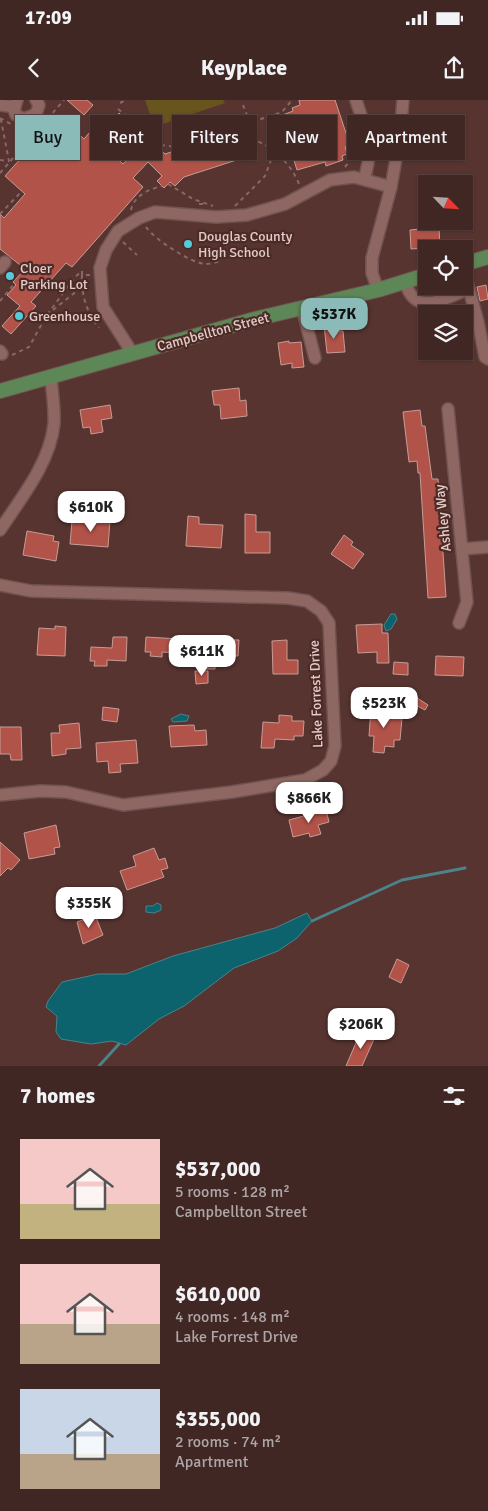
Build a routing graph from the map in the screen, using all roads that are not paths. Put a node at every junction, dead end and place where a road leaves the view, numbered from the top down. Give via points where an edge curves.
1 (36, 100) edge
2 (356, 100) edge
3 (403, 100) edge
4 (16, 103) edge
5 (0, 105) edge
6 (364, 179) junction
7 (391, 187) junction
8 (488, 257) edge
9 (473, 261) edge
10 (418, 278) edge
11 (405, 282) junction
12 (378, 290) junction
13 (454, 295) edge
14 (471, 295) edge
15 (302, 308) junction
16 (133, 354) junction
17 (315, 358) dead end
18 (488, 359) edge
19 (51, 377) junction
20 (0, 391) edge
21 (448, 409) dead end
22 (0, 530) edge
23 (488, 547) edge
24 (462, 549) junction
25 (0, 585) edge
26 (458, 623) dead end
27 (0, 795) edge

1 - 4 street via 38,110 30,118 16,115
2 - 6 street via 369,144 370,158
3 - 7 street
4 - 5 street
6 - 7 street
6 - 16 street via 354,176 321,184 285,204 247,215 155,212 135,215 118,231 100,268 103,307
7 - 12 street via 372,258 372,273
8 - 9 main road
10 - 11 main road, Campbellton Street
11 - 12 main road, Campbellton Street
11 - 13 street via 408,292 422,303 436,303
12 - 15 main road, Campbellton Street
14 - 18 street
15 - 16 main road, Campbellton Street
15 - 17 street
16 - 19 main road, Campbellton Street
19 - 20 main road, Campbellton Street
19 - 22 street via 54,424 47,449 39,470
21 - 24 street, Ashley Way
23 - 24 street
24 - 26 street, Ashley Way via 467,602
25 - 27 street, Lake Forrest Drive via 31,591 261,596 307,601 322,611 329,623 335,746 331,761 306,780 232,792 123,805 66,792

